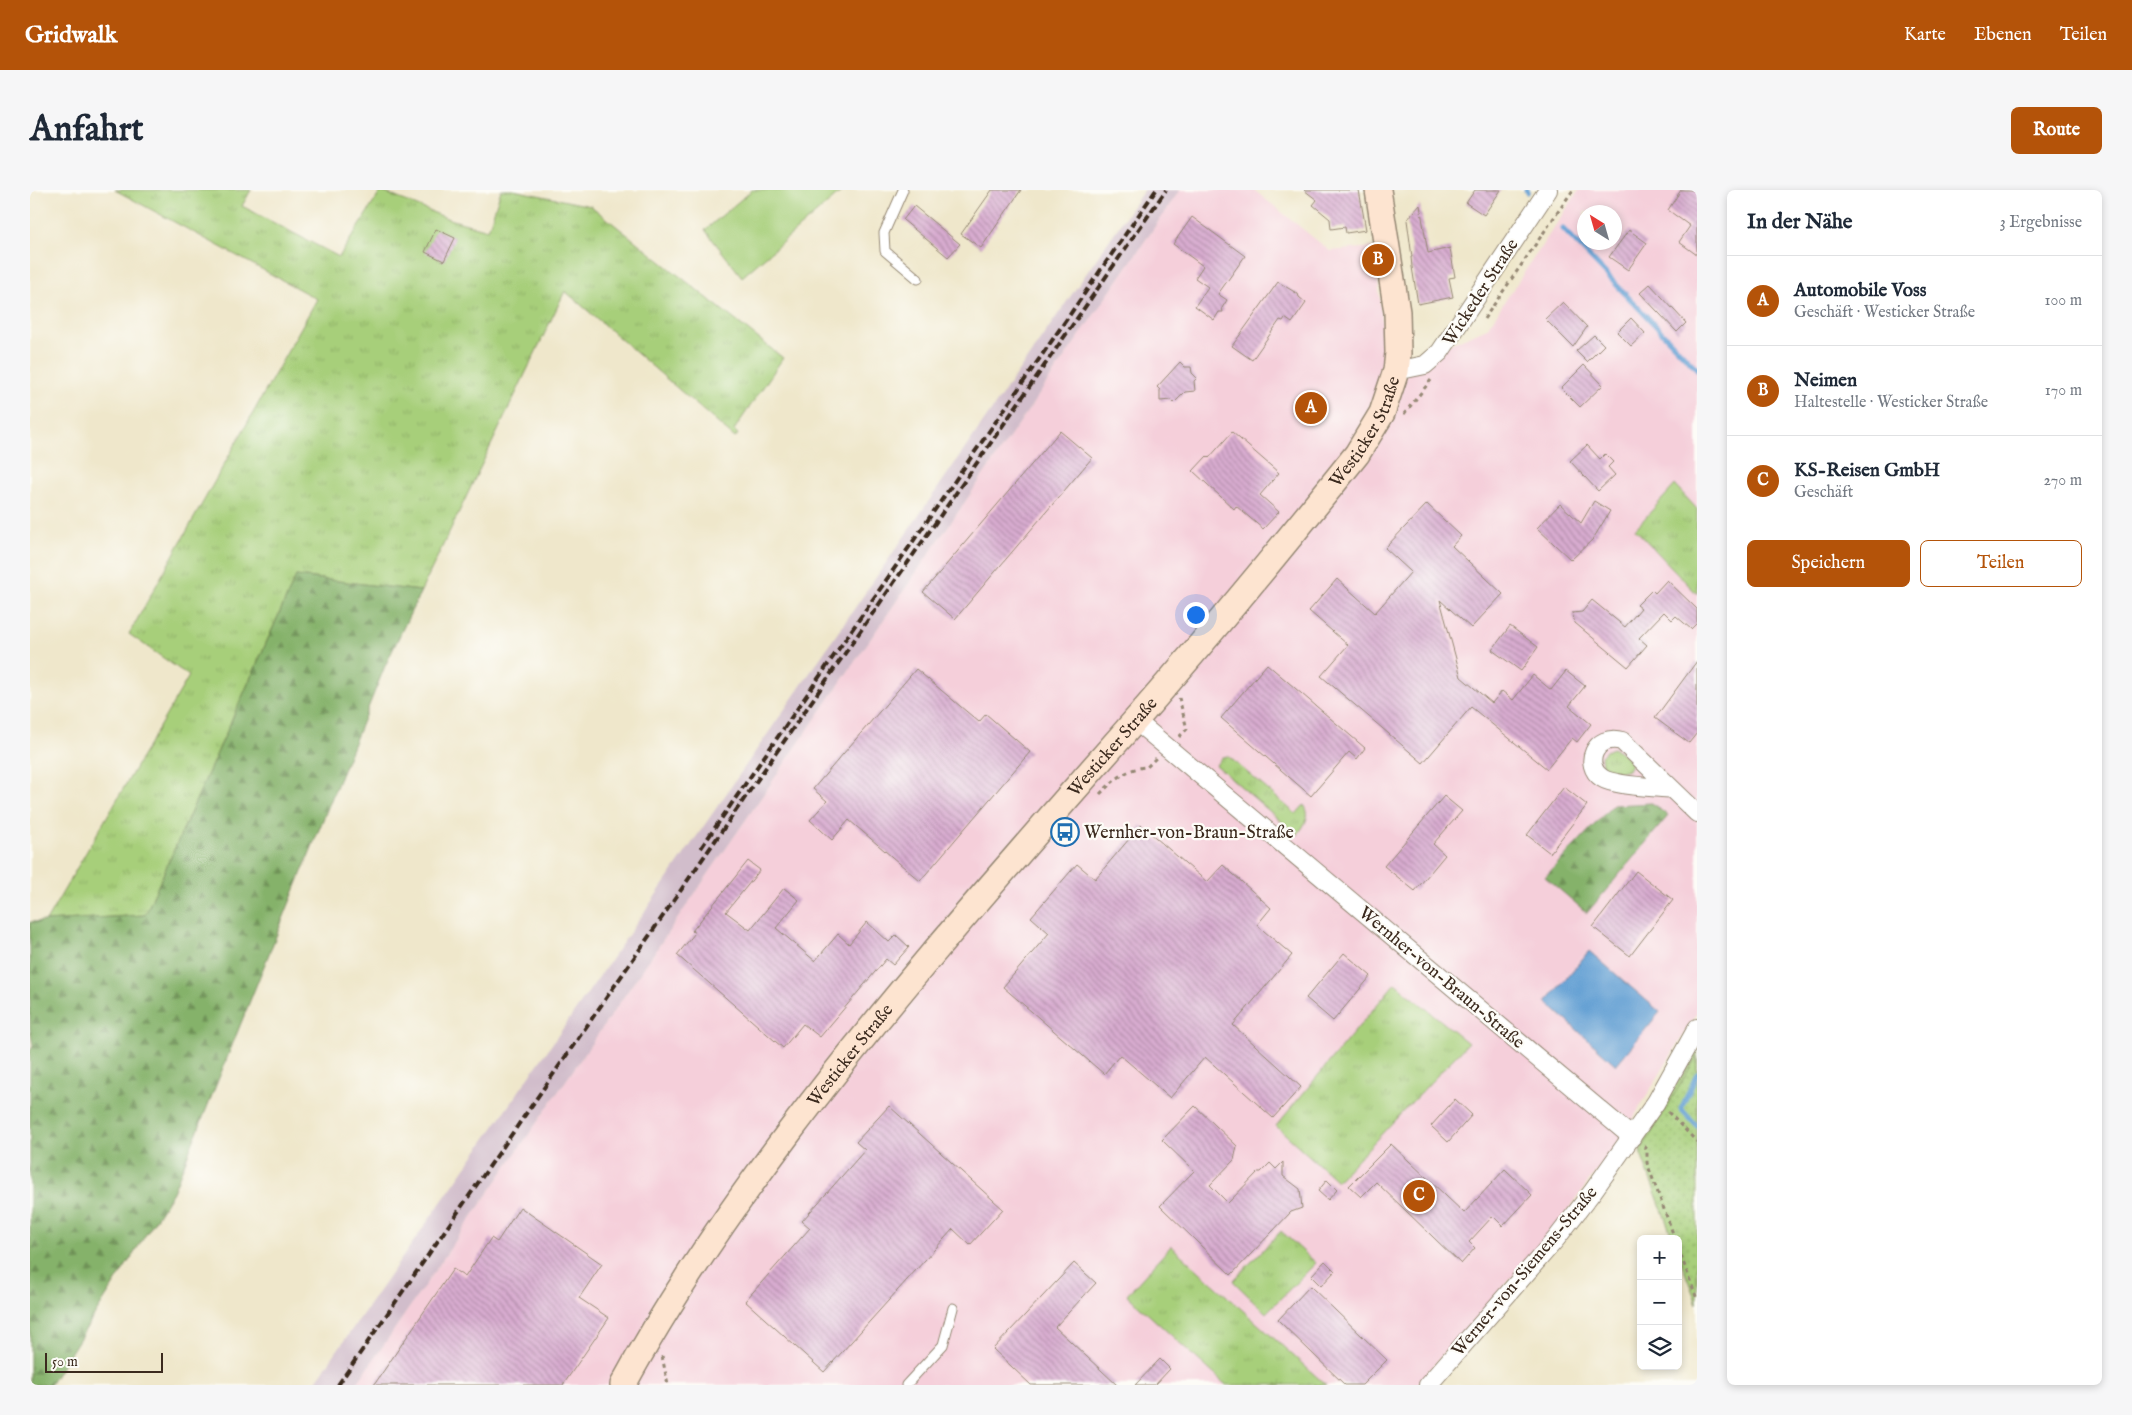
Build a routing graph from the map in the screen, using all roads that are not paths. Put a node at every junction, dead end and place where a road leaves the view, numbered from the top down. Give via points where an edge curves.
1 (903, 190) edge
2 (1378, 190) edge
3 (1548, 190) edge
4 (918, 279) dead end
5 (1396, 371) junction
6 (1136, 721) junction
7 (1672, 789) dead end
8 (1697, 813) edge
9 (1697, 1028) edge
10 (1632, 1137) junction
11 (953, 1308) dead end
12 (628, 1382) edge
13 (906, 1385) edge
14 (1428, 1385) edge

1 - 4 lane via 884,234 884,251
2 - 5 main road, Westicker Straße via 1397,312
3 - 5 street, Wickeder Straße via 1440,352 1426,365
5 - 6 main road, Westicker Straße via 1382,413 1357,454
6 - 10 street, Wernher-von-Braun-Straße
6 - 12 main road, Westicker Straße via 951,929 848,1054 724,1222
7 - 8 street
9 - 10 street, Werner-von-Siemens-Straße via 1656,1102
10 - 14 street, Werner-von-Siemens-Straße via 1556,1239
11 - 13 lane via 943,1345

